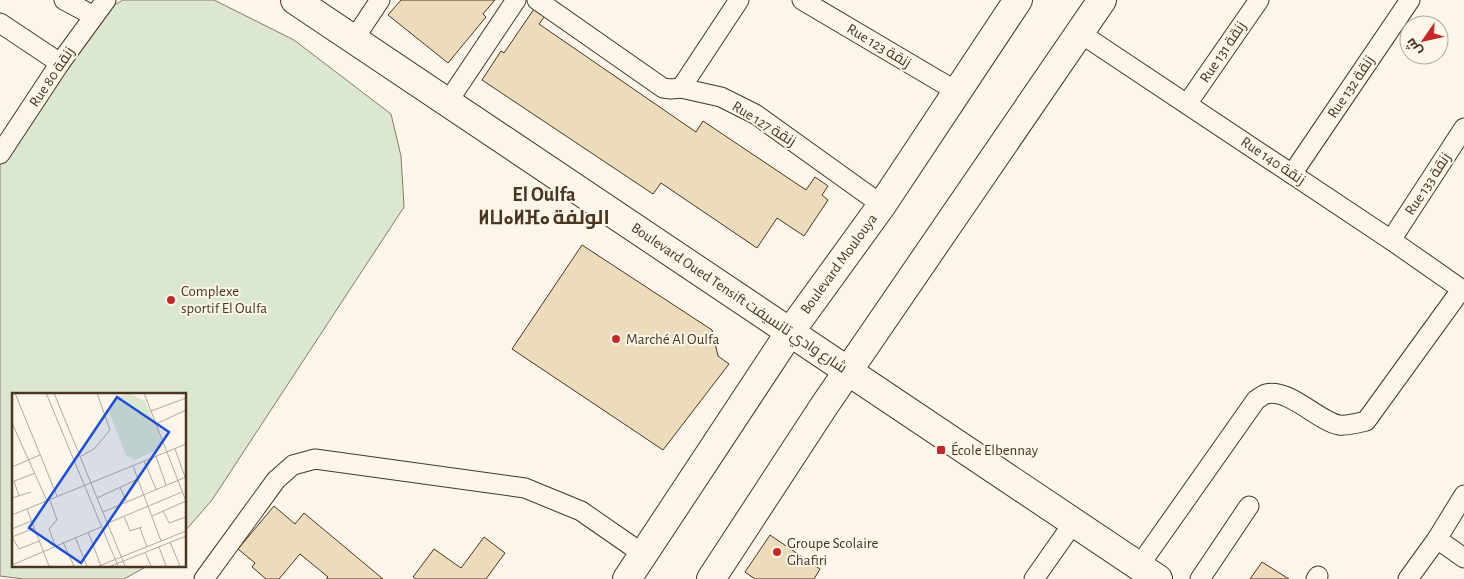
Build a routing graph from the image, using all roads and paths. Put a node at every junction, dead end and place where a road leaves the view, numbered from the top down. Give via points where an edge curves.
1 (64, 0) edge
2 (106, 0) edge
3 (295, 0) edge
4 (380, 0) edge
5 (516, 0) edge
6 (537, 0) edge
7 (739, 0) edge
8 (802, 0) edge
9 (1018, 0) edge
10 (1102, 0) edge
11 (1259, 0) edge
12 (1410, 0) edge
13 (94, 16) junction
14 (0, 23) edge
15 (1080, 34) junction
16 (354, 39) junction
17 (60, 63) junction
18 (681, 88) junction
19 (956, 91) junction
20 (447, 103) junction
21 (1187, 104) junction
22 (1464, 128) edge
23 (6, 134) edge
24 (0, 154) edge
25 (1292, 174) junction
26 (882, 205) junction
27 (1391, 240) junction
28 (1463, 290) edge
29 (790, 332) junction
30 (848, 371) junction
31 (1464, 495) edge
32 (1249, 506) dead end
33 (1074, 522) junction
34 (1437, 539) junction
35 (643, 554) junction
36 (1464, 558) edge
37 (1149, 572) edge
38 (204, 579) edge
39 (627, 579) edge
40 (711, 579) edge
41 (1034, 579) edge
42 (1200, 579) edge
43 (1408, 579) edge

1 - 13 street
2 - 13 street, Rue 80 زنقة
3 - 16 street, Boulevard Oued Tensift شارع وادي تانسيفت
4 - 16 street
5 - 20 street
6 - 18 street, Rue 127 زنقة via 663,88
7 - 18 street
8 - 19 street, Rue 123 زنقة
9 - 19 street, Boulevard Moulouya
10 - 15 street
11 - 21 street, Rue 131 زنقة
12 - 25 street, Rue 132 زنقة
13 - 17 street, Rue 80 زنقة
14 - 17 street
15 - 21 street, Rue 140 زنقة
15 - 30 street
16 - 20 street, Boulevard Oued Tensift شارع وادي تانسيفت
17 - 23 street, Rue 80 زنقة
18 - 26 street, Rue 127 زنقة via 721,97 755,114
19 - 26 street, Boulevard Moulouya
20 - 29 street, Boulevard Oued Tensift شارع وادي تانسيفت
21 - 25 street, Rue 140 زنقة
22 - 27 street, Rue 133 زنقة
23 - 24 street, Rue 80 زنقة
25 - 27 street, Rue 140 زنقة
26 - 29 street, Boulevard Moulouya
27 - 28 street, Rue 140 زنقة
28 - 37 street via 1366,421 1339,425 1279,394 1266,394 1256,400
29 - 30 street, Boulevard Oued Tensift شارع وادي تانسيفت
29 - 35 street, Boulevard Moulouya
30 - 33 street, Boulevard Oued Tensift شارع وادي تانسيفت
30 - 40 street
31 - 34 street
32 - 42 street
33 - 37 street, Boulevard Oued Tensift شارع وادي تانسيفت
33 - 41 street
34 - 36 street
34 - 43 street
35 - 38 street via 582,511 525,488 315,459 294,464 276,480
35 - 39 street, Boulevard Moulouya

